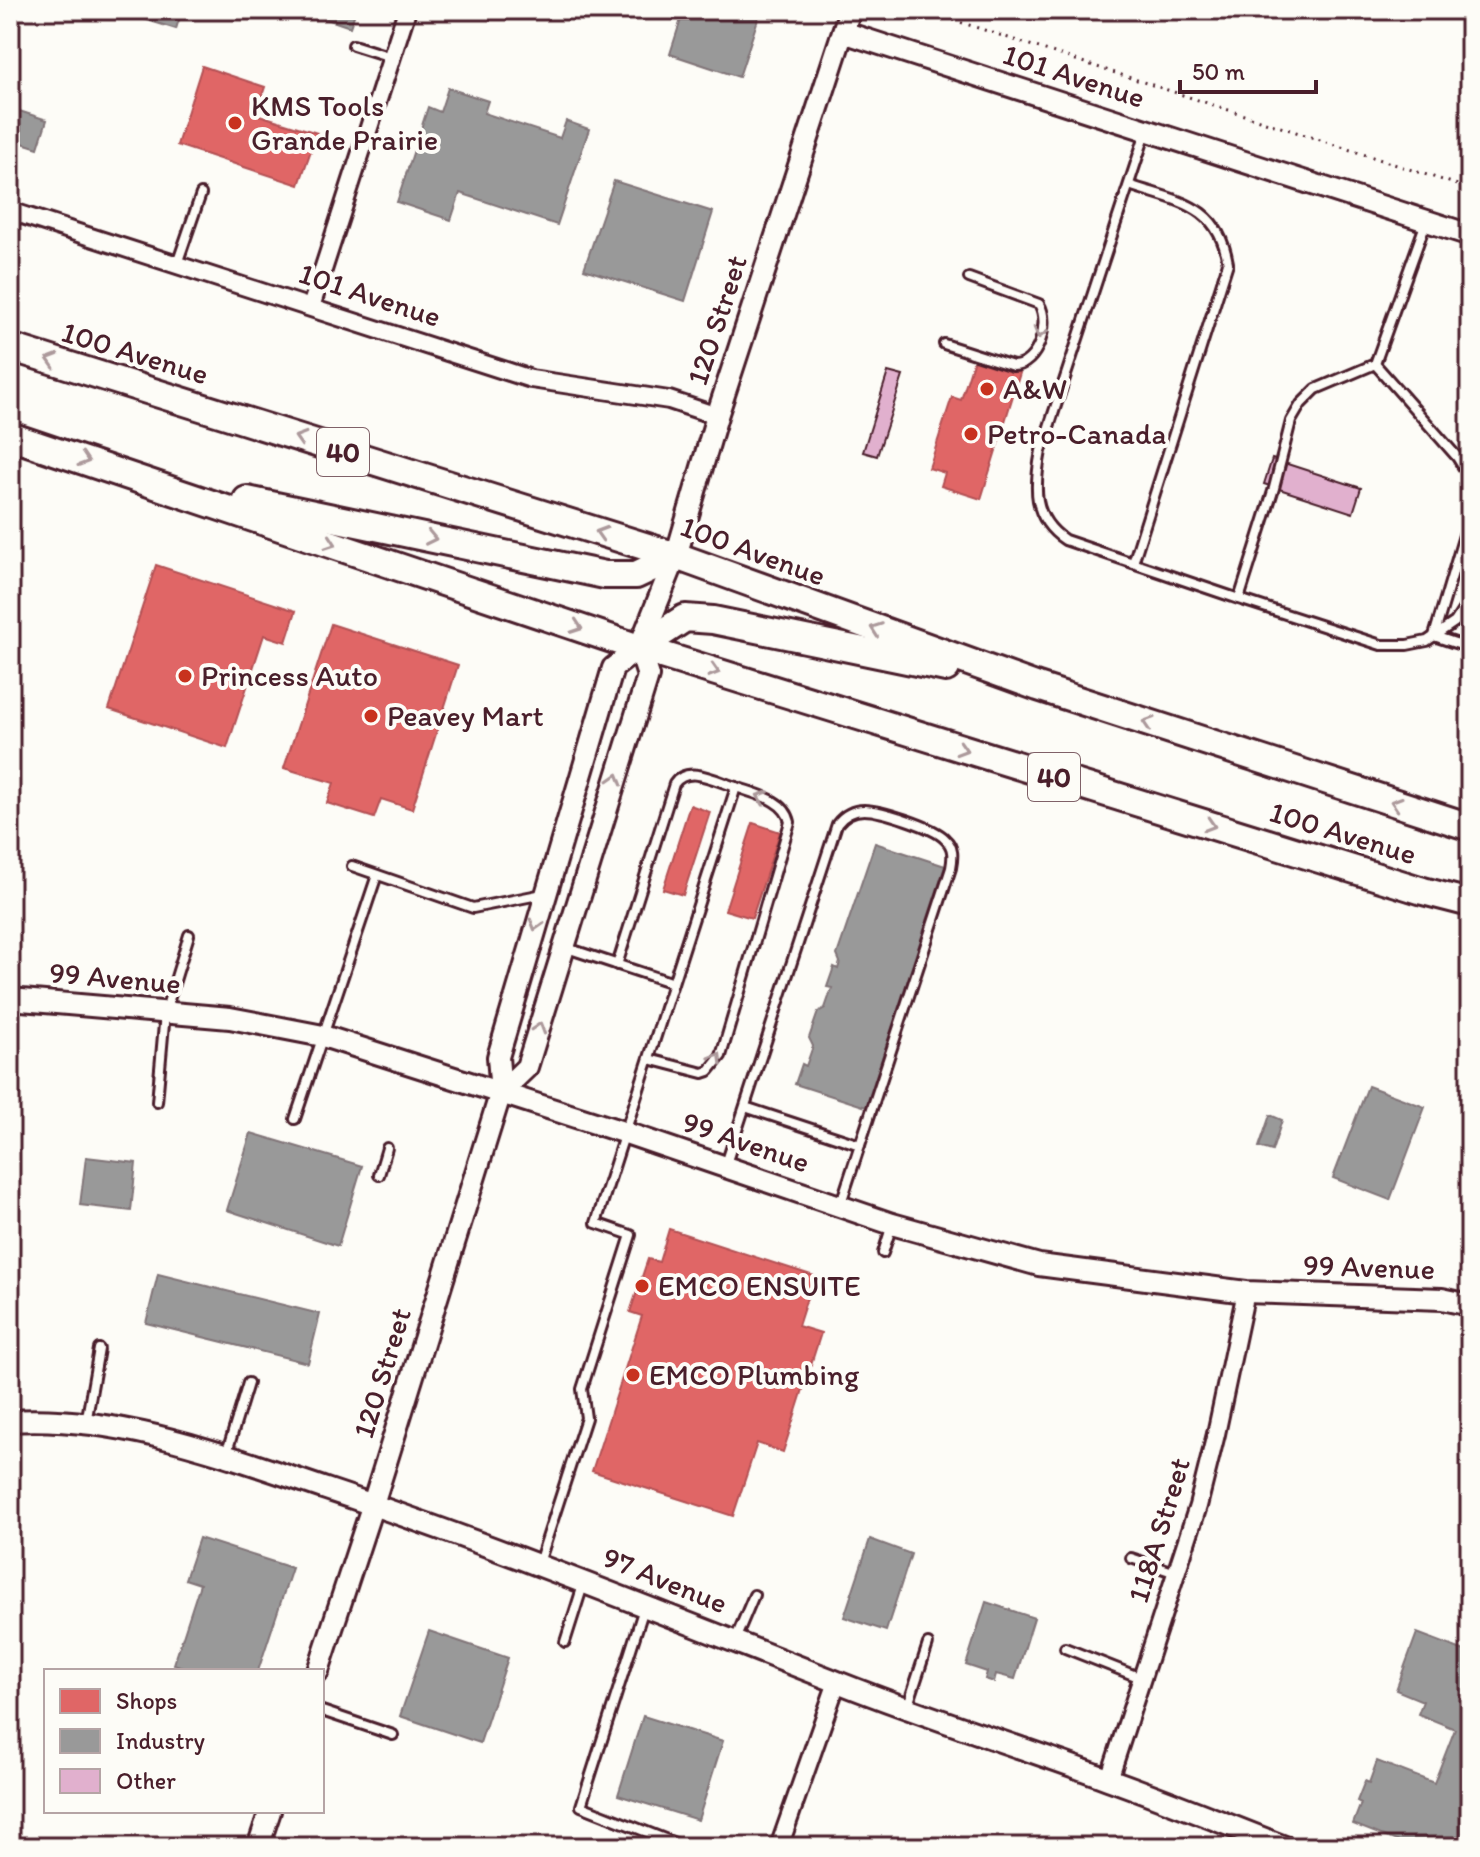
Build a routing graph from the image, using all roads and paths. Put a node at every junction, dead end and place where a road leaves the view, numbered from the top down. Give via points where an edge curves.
1 (407, 10) edge
2 (850, 10) edge
3 (923, 10) edge
4 (843, 32) junction
5 (353, 45) dead end
6 (391, 57) junction
7 (1147, 131) junction
8 (1129, 185) junction
9 (1470, 189) edge
10 (201, 194) dead end
11 (10, 211) edge
12 (1426, 221) junction
13 (1470, 235) edge
14 (177, 264) junction
15 (969, 278) dead end
16 (311, 307) junction
17 (944, 344) dead end
18 (10, 347) edge
19 (1375, 364) junction
20 (717, 416) junction
21 (10, 436) edge
22 (136, 477) junction
23 (1470, 478) edge
24 (1470, 515) edge
25 (676, 556) junction
26 (1133, 563) junction
27 (1239, 599) junction
28 (1470, 599) edge
29 (1434, 636) junction
30 (639, 648) junction
31 (1470, 648) edge
32 (1038, 687) junction
33 (736, 787) junction
34 (1470, 827) edge
35 (352, 866) dead end
36 (377, 875) junction
37 (545, 894) junction
38 (1470, 903) edge
39 (189, 935) dead end
40 (563, 947) junction
41 (617, 965) junction
42 (673, 983) junction
43 (10, 999) edge
44 (165, 1013) junction
45 (323, 1036) junction
46 (649, 1059) junction
47 (501, 1092) junction
48 (157, 1102) dead end
49 (745, 1107) junction
50 (295, 1119) dead end
51 (626, 1133) junction
52 (860, 1145) junction
53 (387, 1148) dead end
54 (725, 1167) junction
55 (379, 1175) dead end
56 (840, 1206) junction
57 (892, 1224) junction
58 (883, 1253) dead end
59 (1246, 1292) junction
60 (1470, 1305) edge
61 (99, 1349) dead end
62 (248, 1383) dead end
63 (10, 1421) edge
64 (85, 1424) junction
65 (226, 1455) junction
66 (373, 1504) junction
67 (1131, 1558) dead end
68 (539, 1563) junction
69 (1176, 1573) junction
70 (585, 1581) junction
71 (754, 1595) dead end
72 (646, 1605) junction
73 (735, 1640) junction
74 (565, 1642) dead end
75 (928, 1644) dead end
76 (1065, 1648) dead end
77 (319, 1669) edge
78 (1142, 1678) junction
79 (837, 1682) junction
80 (907, 1709) junction
81 (324, 1712) edge
82 (393, 1735) dead end
83 (1109, 1779) junction
84 (269, 1813) edge
85 (258, 1847) edge
86 (685, 1847) edge
87 (779, 1847) edge
88 (1285, 1847) edge

1 - 6 street
2 - 4 street, 120 Street
3 - 9 path
4 - 7 street, 101 Avenue
4 - 20 street, 120 Street
5 - 6 lane
6 - 16 street
7 - 8 lane
7 - 12 street, 101 Avenue
8 - 26 lane via 1197,209 1220,232 1228,263
8 - 26 lane via 1036,476 1041,517 1051,531
10 - 14 lane
11 - 14 street, 101 Avenue
12 - 13 street, 101 Avenue
12 - 19 lane
14 - 16 street, 101 Avenue
15 -> 17 lane via 1039,304 1044,323 1033,357 1013,366
16 - 20 street, 101 Avenue via 531,379 669,400
25 -> 18 main road, 100 Avenue / 40
19 - 23 lane
19 - 27 lane via 1316,389 1291,421
20 - 25 street, 120 Street
21 -> 22 main road, 100 Avenue / 40
22 -> 25 main road via 605,575 636,575
22 -> 30 main road, 100 Avenue / 40
24 - 29 lane
25 - 30 street, 120 Street
32 -> 25 main road, 100 Avenue / 40
26 - 27 lane
27 - 29 lane via 1381,645 1407,645
28 - 29 lane via 1455,622
29 - 31 lane
30 - 32 main road via 685,618 713,620
30 - 37 street, 120 Street via 613,668
30 -> 38 main road, 100 Avenue / 40
40 -> 30 street, 120 Street via 648,676
34 -> 32 main road, 100 Avenue / 40
33 - 41 lane via 688,773 674,784
33 - 42 lane
46 -> 33 lane via 703,1073 721,1056 790,822 784,808
35 - 36 lane
36 - 37 lane via 473,908
36 - 45 lane
37 -> 47 street, 120 Street via 498,1057
39 - 44 lane
40 - 41 lane
47 -> 40 street, 120 Street via 527,1067
41 - 42 lane
42 - 46 lane
43 - 44 street, 99 Avenue
44 - 45 street, 99 Avenue via 230,1018
44 - 48 lane
45 - 47 street, 99 Avenue
45 - 50 lane
46 - 51 lane
47 - 51 street, 99 Avenue
47 - 66 street, 120 Street
49 - 52 lane
49 - 52 lane via 837,824 864,810 934,830 951,846 951,868
49 - 54 lane
51 - 54 street, 99 Avenue
51 - 68 lane via 596,1223 631,1235 582,1389 586,1418
52 - 56 lane
53 - 55 lane
54 - 56 street, 99 Avenue
56 - 57 street, 99 Avenue
57 - 58 lane
57 - 59 street, 99 Avenue via 1039,1265
59 - 60 street, 99 Avenue via 1442,1299
59 - 69 street, 118A Street via 1216,1434
61 - 64 lane
62 - 65 lane
63 - 64 street, 97 Avenue
64 - 65 street, 97 Avenue
65 - 66 street, 97 Avenue
66 - 68 street, 97 Avenue
66 - 77 street, 120 Street
67 - 69 lane
68 - 70 street, 97 Avenue
69 - 78 street, 118A Street
70 - 72 street, 97 Avenue
70 - 74 lane
71 - 73 lane
72 - 73 street, 97 Avenue
72 - 86 lane via 581,1806
73 - 79 street, 97 Avenue
75 - 80 lane
76 - 78 lane
78 - 83 street, 118A Street
79 - 80 street, 97 Avenue
79 - 87 street
80 - 83 street, 97 Avenue
81 - 82 lane
83 - 88 street, 97 Avenue
84 - 85 street

